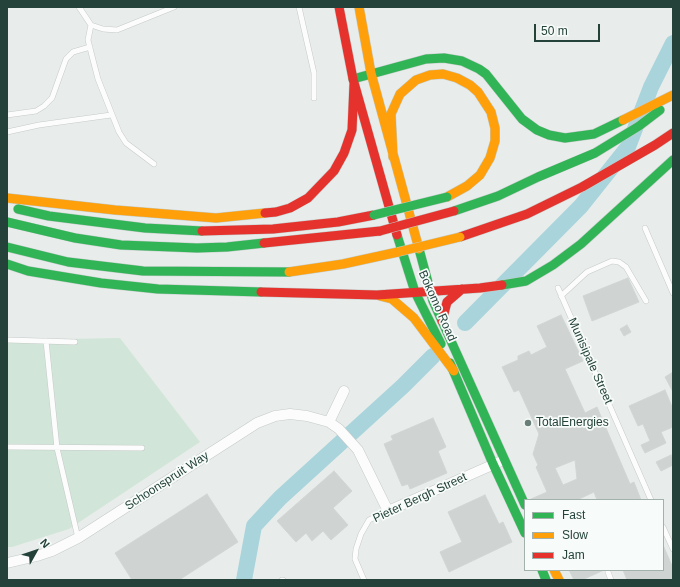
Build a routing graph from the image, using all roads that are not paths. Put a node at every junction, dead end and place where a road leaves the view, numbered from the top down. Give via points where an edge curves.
1 (79, 7) edge
2 (174, 7) edge
3 (299, 7) edge
4 (339, 7) edge
5 (359, 7) edge
6 (91, 25) junction
7 (90, 47) junction
8 (371, 73) junction
9 (354, 82) junction
10 (673, 95) edge
11 (314, 98) dead end
12 (673, 99) edge
13 (7, 115) edge
14 (111, 115) junction
15 (7, 132) edge
16 (673, 133) edge
17 (393, 157) junction
18 (673, 160) edge
19 (154, 164) dead end
20 (7, 198) edge
21 (7, 207) edge
22 (7, 222) edge
23 (645, 228) dead end
24 (7, 247) edge
25 (7, 264) edge
26 (558, 288) dead end
27 (462, 289) junction
28 (430, 291) junction
29 (415, 292) junction
30 (673, 293) edge
31 (377, 295) junction
32 (561, 296) junction
33 (646, 301) dead end
34 (442, 320) junction
35 (7, 340) edge
36 (46, 341) junction
37 (75, 342) dead end
38 (454, 371) junction
39 (344, 390) dead end
40 (329, 422) junction
41 (7, 447) edge
42 (57, 448) junction
43 (142, 448) dead end
44 (505, 460) junction
45 (493, 464) junction
46 (651, 499) edge
47 (524, 503) edge
48 (388, 511) junction
49 (664, 529) edge
50 (524, 531) edge
51 (78, 538) junction
52 (673, 549) edge
53 (7, 563) edge
54 (608, 572) dead end
55 (364, 580) edge
56 (611, 580) edge

1 - 6 lane
2 - 6 lane via 117,30
3 - 11 lane via 314,73
4 - 9 main road
5 - 8 main road, Bokomo Road
6 - 7 lane via 88,40
7 - 13 lane via 72,52 66,60 52,98 44,106 36,111
7 - 14 lane
8 - 9 main road
8 - 10 main road via 426,59 462,61 486,74 522,119 537,130 565,138 594,134
8 - 17 main road, Bokomo Road
9 - 20 main road via 352,130 344,154 334,171 319,188 290,208 276,212 216,218
9 - 29 main road, Bokomo Road
12 - 22 main road, bridge via 639,126 595,153 498,196 380,231 197,248 122,245 74,238
14 - 15 lane
14 - 19 lane via 126,143
16 - 24 main road, bridge via 582,187 527,214 460,237 343,264 289,272 143,271 68,262
17 - 21 main road, bridge via 391,114 400,94 416,80 443,74 457,78 478,92 491,112 495,141 490,158 480,175 447,197 374,215 338,222 207,231 145,228 49,216
17 - 28 main road, Bokomo Road
18 - 27 main road via 581,244 526,282
23 - 30 lane
25 - 31 main road via 28,271 94,282 158,289
26 - 32 lane, Munisipale Street
27 - 28 main road
27 - 34 main road via 447,302
28 - 29 main road
28 - 34 main road, Bokomo Road
29 - 31 main road
29 - 38 main road, Bokomo Road
31 - 38 main road via 392,299 414,318
32 - 33 lane via 586,272 612,261 626,267
32 - 46 lane, Munisipale Street
34 - 44 main road, Bokomo Road
35 - 36 lane
36 - 37 lane
36 - 42 lane
38 - 45 main road, Bokomo Road
39 - 40 street
40 - 48 street, Schoonspruit Way via 358,450
40 - 51 street, Schoonspruit Way via 290,414 275,416 257,423
41 - 42 lane
42 - 43 lane
42 - 51 lane
44 - 45 street, Pieter Bergh Street
44 - 47 main road, Bokomo Road
45 - 48 street, Pieter Bergh Street
45 - 50 main road, Bokomo Road
48 - 55 lane, Pieter Bergh Street via 369,520 361,534 355,559
49 - 52 lane
51 - 53 street, Schoonspruit Way via 52,551
54 - 56 lane

